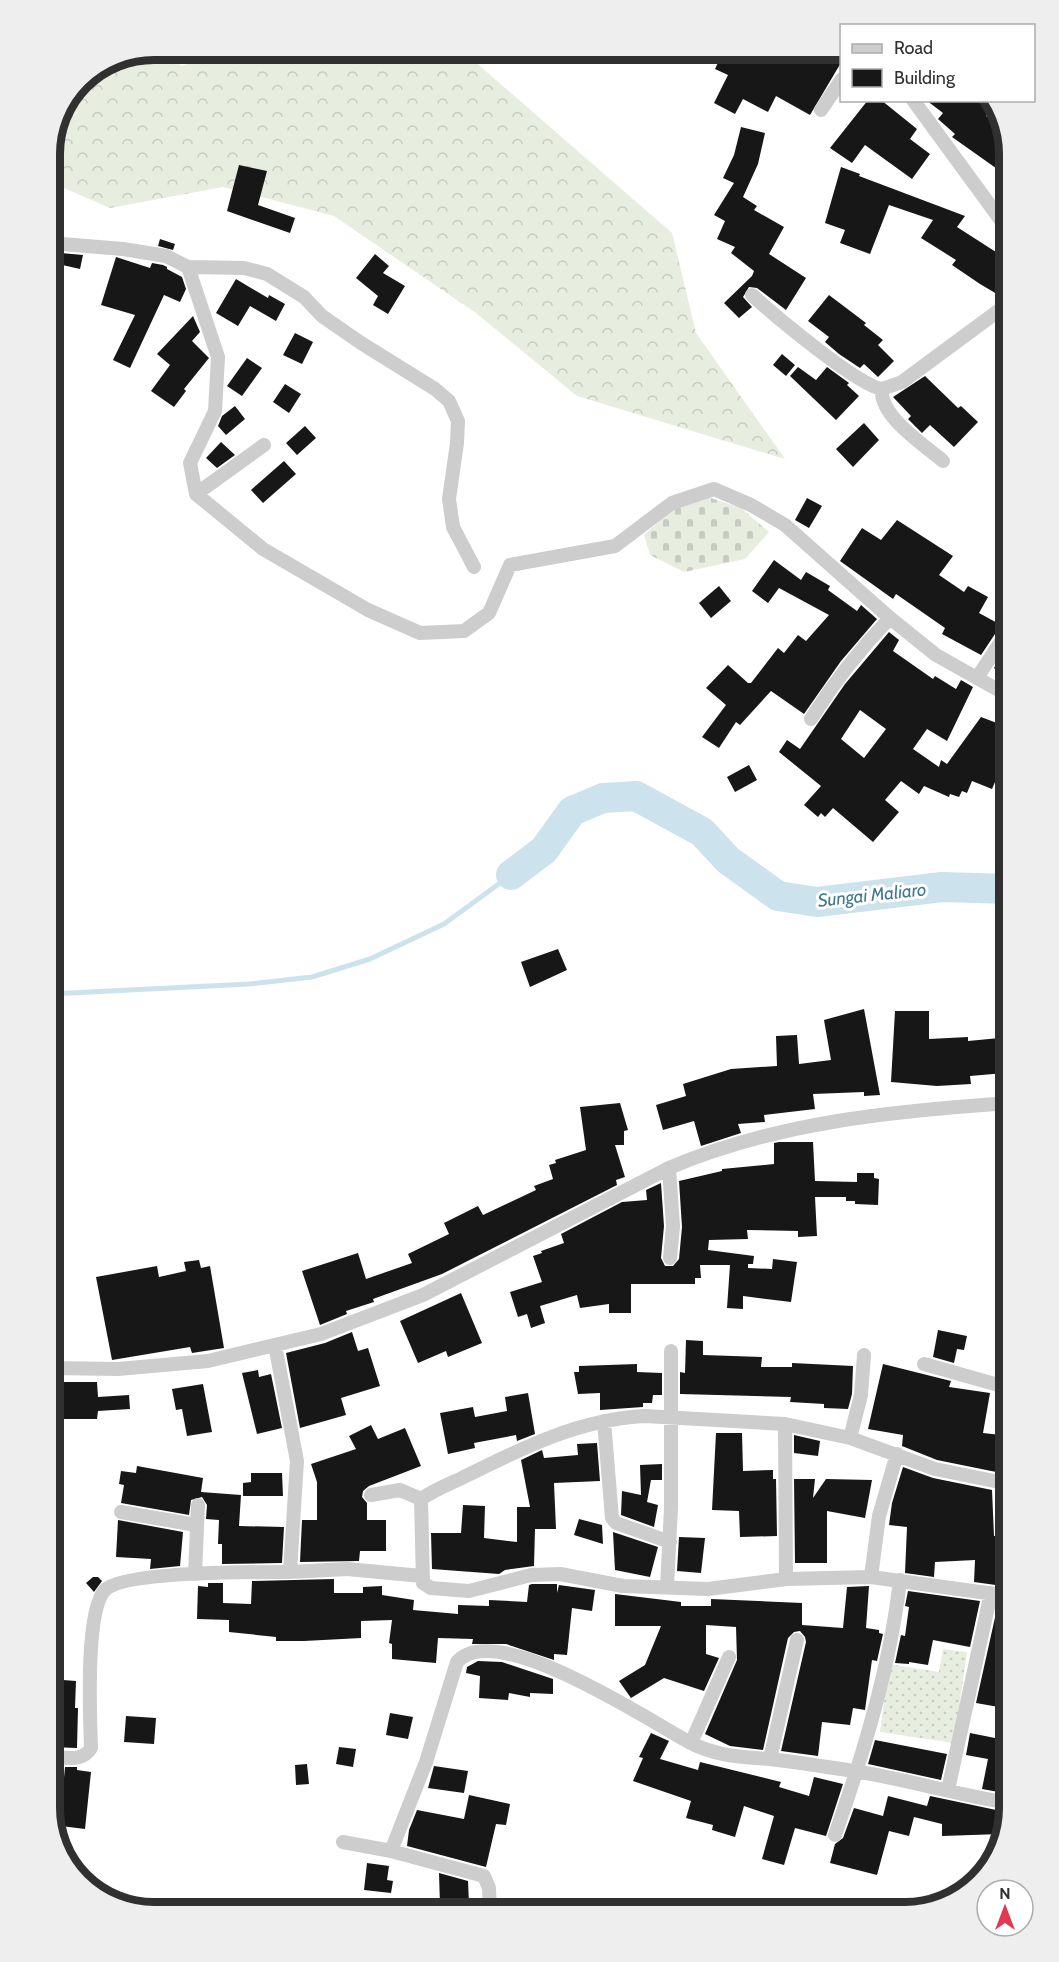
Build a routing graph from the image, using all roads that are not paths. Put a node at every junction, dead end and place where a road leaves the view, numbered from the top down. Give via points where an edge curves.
1 (840, 82) edge
2 (914, 102) edge
3 (821, 110) dead end
4 (999, 218) edge
5 (60, 244) edge
6 (188, 267) junction
7 (752, 295) dead end
8 (999, 311) edge
9 (882, 389) junction
10 (264, 445) dead end
11 (943, 461) dead end
12 (196, 494) junction
13 (474, 567) dead end
14 (890, 618) junction
15 (999, 645) edge
16 (977, 678) junction
17 (999, 690) edge
18 (811, 719) dead end
19 (999, 1104) edge
20 (669, 1168) junction
21 (670, 1258) dead end
22 (275, 1345) junction
23 (671, 1351) dead end
24 (864, 1355) dead end
25 (924, 1364) dead end
26 (60, 1368) edge
27 (999, 1385) edge
28 (669, 1417) junction
29 (604, 1420) junction
30 (785, 1424) junction
31 (850, 1438) junction
32 (897, 1454) junction
33 (999, 1482) edge
34 (371, 1495) dead end
35 (421, 1499) junction
36 (198, 1505) dead end
37 (121, 1512) dead end
38 (196, 1525) junction
39 (669, 1542) junction
40 (290, 1572) junction
41 (195, 1574) junction
42 (422, 1576) junction
43 (871, 1577) junction
44 (786, 1579) junction
45 (900, 1580) junction
46 (667, 1587) junction
47 (991, 1593) junction
48 (999, 1594) edge
49 (797, 1640) dead end
50 (729, 1657) dead end
51 (691, 1743) junction
52 (60, 1757) edge
53 (770, 1759) junction
54 (857, 1772) junction
55 (948, 1790) junction
56 (999, 1801) edge
57 (835, 1835) dead end
58 (344, 1842) dead end
59 (391, 1851) junction
60 (490, 1902) edge

1 - 3 street
2 - 4 street
5 - 6 street via 166,256
6 - 12 street via 218,357 215,411 190,464
6 - 13 street via 244,268 282,281 341,330 416,375 449,400 458,421 450,508 453,527
7 - 9 street via 866,383
8 - 9 street via 902,382
9 - 11 street via 881,399 887,411
10 - 12 street
12 - 14 street via 263,549 368,610 420,633 464,631 489,613 510,565 615,546 672,503 714,489 785,525
14 - 16 street via 936,655
14 - 18 street via 864,645
15 - 16 street
16 - 17 street
19 - 20 street via 897,1111 823,1123 708,1152
20 - 21 street via 673,1226
20 - 22 street via 423,1295 321,1334
22 - 26 street via 208,1361 118,1369
22 - 40 street via 297,1461
23 - 28 street
24 - 31 street via 861,1395
25 - 27 street
28 - 29 street
28 - 30 street
28 - 39 street
29 - 35 street via 526,1447
29 - 39 street via 612,1518 616,1524
30 - 31 street
30 - 44 street
31 - 32 street
32 - 33 street via 935,1469
32 - 43 street via 879,1516
34 - 35 street via 400,1490
35 - 42 street
36 - 38 street
37 - 38 street
38 - 41 street
39 - 46 street
40 - 41 street
40 - 42 street via 347,1569
41 - 52 street via 116,1583 105,1590 98,1601 93,1629 90,1748 87,1755 79,1758
42 - 46 street via 423,1583 444,1590 469,1591 531,1575 560,1574 624,1586
43 - 44 street
43 - 45 street
44 - 46 street via 708,1589
45 - 47 street
45 - 54 street via 889,1650
47 - 48 street
47 - 55 street
49 - 53 street
50 - 51 street
51 - 53 street via 725,1755
51 - 59 street via 571,1676 495,1650 478,1649 457,1662 442,1715
53 - 54 street
54 - 55 street
54 - 57 street
55 - 56 street
58 - 59 street
59 - 60 street via 484,1876

